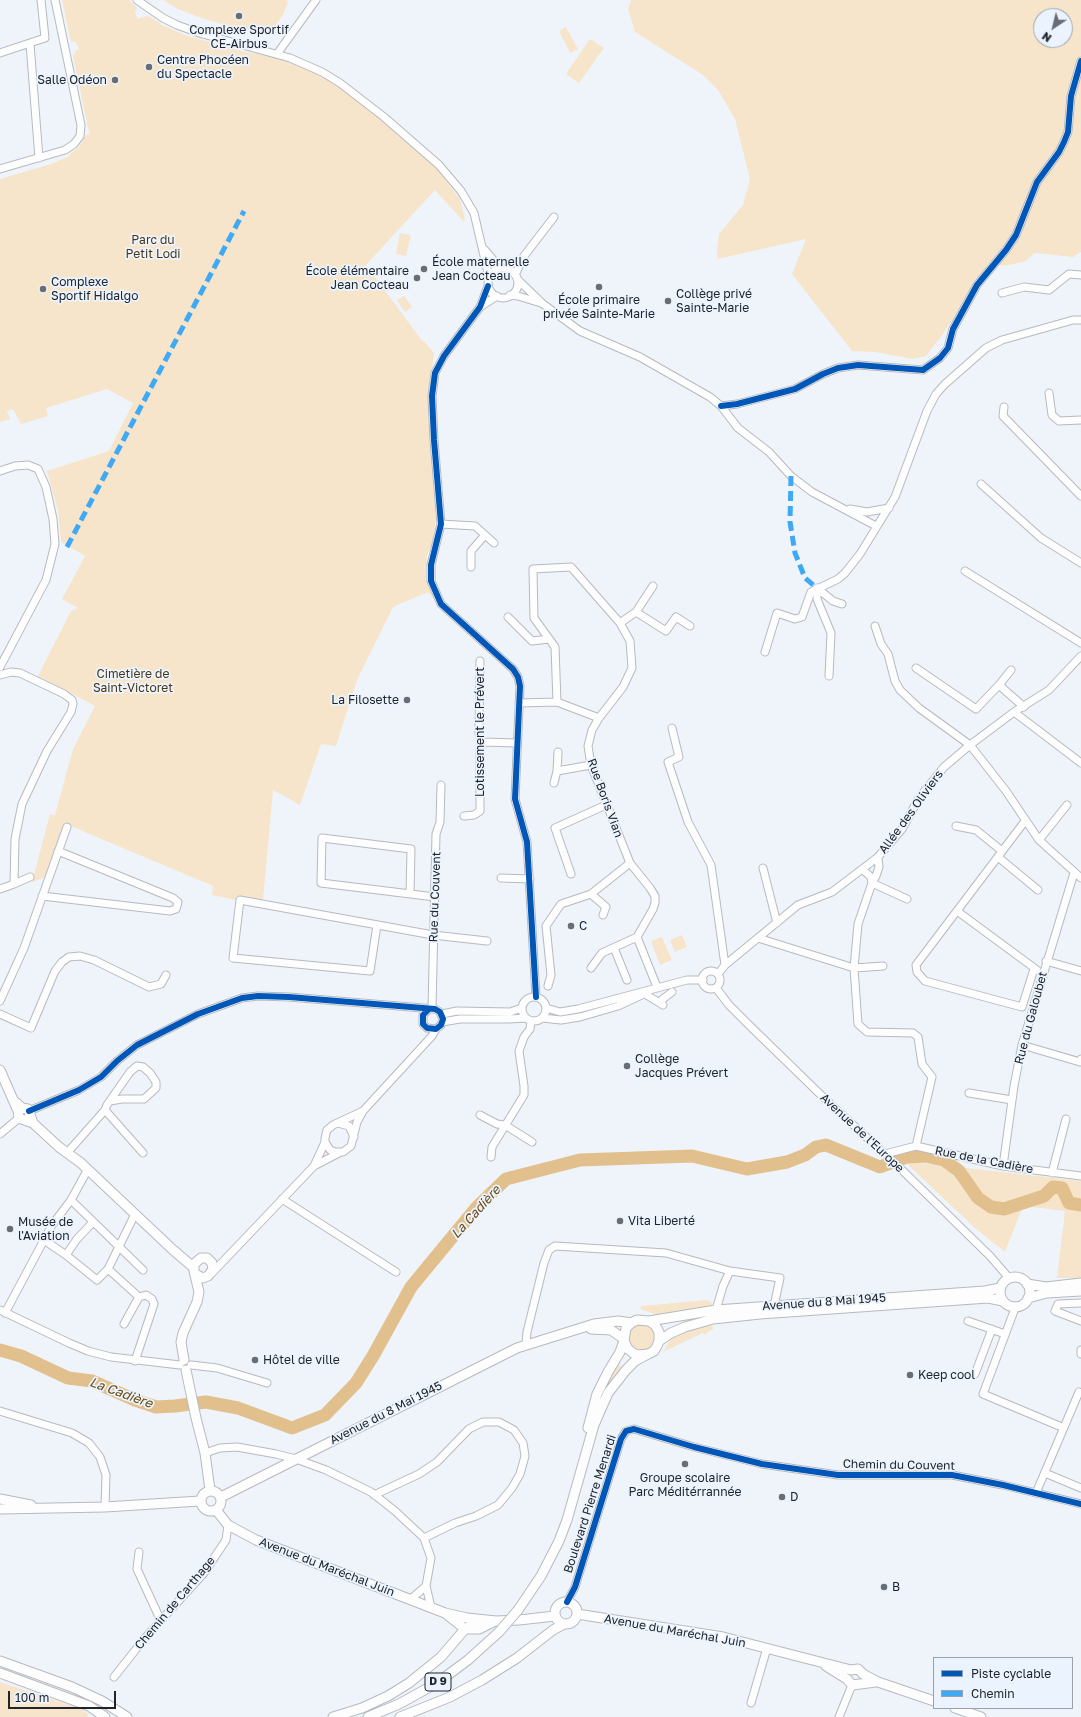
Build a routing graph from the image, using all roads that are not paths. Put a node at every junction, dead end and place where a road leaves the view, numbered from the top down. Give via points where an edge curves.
1 (41, 0) edge
2 (55, 0) edge
3 (137, 0) edge
4 (316, 0) edge
5 (30, 44) junction
6 (0, 54) edge
7 (277, 54) junction
8 (1081, 61) edge
9 (39, 158) junction
10 (0, 169) edge
11 (554, 216) dead end
12 (481, 244) junction
13 (524, 256) junction
14 (506, 269) junction
15 (1081, 276) edge
16 (489, 277) junction
17 (516, 277) junction
18 (488, 286) junction
19 (1002, 293) dead end
20 (497, 296) junction
21 (510, 296) junction
22 (543, 304) junction
23 (480, 307) junction
24 (1081, 320) edge
25 (1049, 393) dead end
26 (721, 406) junction
27 (1004, 407) dead end
28 (1081, 420) edge
29 (0, 471) edge
30 (981, 484) dead end
31 (1081, 496) edge
32 (844, 508) junction
33 (889, 508) junction
34 (440, 524) junction
35 (876, 526) junction
36 (485, 535) junction
37 (494, 544) dead end
38 (1081, 563) edge
39 (471, 567) dead end
40 (965, 571) dead end
41 (653, 586) dead end
42 (817, 588) junction
43 (842, 604) dead end
44 (636, 612) junction
45 (508, 617) dead end
46 (620, 623) junction
47 (690, 626) dead end
48 (875, 626) dead end
49 (549, 639) junction
50 (1081, 643) edge
51 (765, 652) dead end
52 (1081, 656) edge
53 (480, 661) dead end
54 (0, 667) edge
55 (916, 668) dead end
56 (1011, 670) dead end
57 (0, 675) edge
58 (829, 676) dead end
59 (999, 685) junction
60 (557, 702) junction
61 (520, 703) junction
62 (1019, 709) junction
63 (599, 718) junction
64 (672, 728) dead end
65 (482, 742) junction
66 (517, 743) junction
67 (970, 745) junction
68 (558, 752) dead end
69 (1081, 757) edge
70 (1081, 763) edge
71 (591, 765) junction
72 (557, 771) junction
73 (554, 783) dead end
74 (441, 785) dead end
75 (606, 805) junction
76 (1067, 805) dead end
77 (464, 816) dead end
78 (1025, 820) junction
79 (956, 826) dead end
80 (67, 827) dead end
81 (1039, 840) junction
82 (58, 851) junction
83 (1000, 854) junction
84 (878, 856) junction
85 (630, 864) junction
86 (763, 868) dead end
87 (862, 869) junction
88 (1074, 873) junction
89 (572, 874) dead end
90 (30, 877) dead end
91 (501, 878) dead end
92 (1081, 878) edge
93 (530, 879) junction
94 (872, 883) junction
95 (14, 884) junction
96 (0, 889) edge
97 (1038, 890) dead end
98 (410, 894) junction
99 (591, 894) junction
100 (42, 896) junction
101 (435, 897) junction
102 (907, 899) dead end
103 (957, 911) junction
104 (603, 915) dead end
105 (776, 922) junction
106 (377, 925) junction
107 (433, 935) junction
108 (637, 937) junction
109 (758, 938) junction
110 (486, 941) dead end
111 (614, 948) junction
112 (1046, 962) junction
113 (725, 965) junction
114 (883, 966) dead end
115 (591, 968) dead end
116 (854, 968) junction
117 (1034, 969) junction
118 (1081, 971) edge
119 (1043, 972) junction
120 (718, 974) junction
121 (166, 975) dead end
122 (627, 980) dead end
123 (703, 980) junction
124 (668, 984) junction
125 (548, 986) dead end
126 (657, 987) junction
127 (716, 988) junction
128 (645, 994) junction
129 (536, 997) junction
130 (0, 1001) edge
131 (413, 1008) junction
132 (522, 1008) junction
133 (546, 1008) junction
134 (431, 1009) junction
135 (0, 1014) edge
136 (422, 1018) junction
137 (442, 1018) junction
138 (542, 1018) junction
139 (528, 1020) junction
140 (427, 1028) junction
141 (436, 1028) junction
142 (424, 1045) junction
143 (1022, 1045) junction
144 (1081, 1059) edge
145 (0, 1070) edge
146 (969, 1093) dead end
147 (1012, 1100) junction
148 (110, 1101) junction
149 (105, 1110) junction
150 (363, 1111) junction
151 (480, 1114) dead end
152 (25, 1115) junction
153 (1066, 1119) dead end
154 (337, 1123) junction
155 (506, 1125) junction
156 (0, 1134) edge
157 (354, 1137) junction
158 (325, 1142) junction
159 (532, 1142) dead end
160 (916, 1146) junction
161 (339, 1152) junction
162 (67, 1153) junction
163 (143, 1153) dead end
164 (886, 1155) junction
165 (491, 1157) dead end
166 (314, 1166) junction
167 (1003, 1166) junction
168 (88, 1169) junction
169 (1052, 1173) junction
170 (1081, 1176) edge
171 (282, 1199) junction
172 (71, 1200) junction
173 (135, 1214) junction
174 (93, 1222) junction
175 (44, 1240) junction
176 (119, 1247) junction
177 (66, 1256) junction
178 (210, 1260) junction
179 (221, 1262) junction
180 (195, 1267) junction
181 (108, 1269) junction
182 (143, 1270) dead end
183 (730, 1271) junction
184 (396, 1272) dead end
185 (209, 1275) junction
186 (1008, 1278) junction
187 (1081, 1283) edge
188 (1027, 1284) junction
189 (199, 1288) junction
190 (1000, 1288) junction
191 (1081, 1291) edge
192 (139, 1297) junction
193 (1028, 1298) junction
194 (1003, 1301) junction
195 (1081, 1303) edge
196 (774, 1306) junction
197 (1014, 1306) junction
198 (716, 1310) junction
199 (3, 1311) edge
200 (649, 1321) junction
201 (968, 1321) dead end
202 (1081, 1321) edge
203 (631, 1323) junction
204 (124, 1324) dead end
205 (992, 1329) junction
206 (1005, 1334) junction
207 (555, 1336) junction
208 (624, 1340) junction
209 (659, 1341) junction
210 (526, 1344) junction
211 (1081, 1350) edge
212 (648, 1354) junction
213 (1081, 1354) edge
214 (135, 1361) junction
215 (185, 1365) junction
216 (975, 1374) dead end
217 (267, 1383) dead end
218 (1079, 1392) dead end
219 (0, 1411) edge
220 (1064, 1428) junction
221 (205, 1453) junction
222 (296, 1459) junction
223 (762, 1464) joint
224 (1044, 1473) junction
225 (577, 1482) junction
226 (1081, 1488) edge
227 (210, 1490) junction
228 (1036, 1493) junction
229 (374, 1494) junction
230 (221, 1497) junction
231 (0, 1499) edge
232 (200, 1501) junction
233 (1081, 1504) edge
234 (105, 1507) junction
235 (0, 1509) edge
236 (56, 1509) junction
237 (216, 1510) junction
238 (228, 1525) junction
239 (424, 1538) junction
240 (139, 1552) dead end
241 (426, 1586) junction
242 (411, 1599) junction
243 (567, 1602) junction
244 (431, 1607) junction
245 (445, 1612) junction
246 (576, 1614) junction
247 (555, 1616) junction
248 (480, 1620) junction
249 (496, 1620) junction
250 (161, 1621) junction
251 (564, 1624) junction
252 (462, 1632) junction
253 (767, 1648) junction
254 (0, 1661) edge
255 (820, 1662) junction
256 (0, 1673) edge
257 (0, 1677) edge
258 (114, 1677) dead end
259 (855, 1680) junction
260 (35, 1686) junction
261 (933, 1701) edge
262 (751, 1703) dead end
263 (958, 1709) edge
264 (105, 1717) edge
265 (127, 1717) edge
266 (333, 1717) edge
267 (368, 1717) edge
268 (400, 1717) edge
269 (839, 1717) edge
270 (981, 1717) edge

1 - 5 street via 45,38
2 - 9 street via 81,131 77,141 70,147
3 - 7 street via 177,25
4 - 7 street
5 - 6 street
5 - 9 street
7 - 12 street via 307,65 340,83 439,165 469,203 478,225
8 - 26 street via 1071,96 1068,132 1064,142 1037,182 1016,235 977,285 953,329 948,348 940,358 923,370 858,365 838,368 795,389
9 - 10 street
11 - 13 street
12 - 14 street via 488,256
12 - 16 street
13 - 14 street
13 - 17 street
14 - 16 street via 495,270
14 - 17 street
15 - 19 street via 1069,274 1049,290 1024,287
16 - 18 street
17 - 21 street via 516,288
17 - 22 street
18 - 20 street
18 - 23 street
20 - 21 street
20 - 23 street
21 - 22 street
22 - 26 street via 586,334 647,361 700,390
23 - 34 street via 444,356 435,373 432,396
24 - 33 street via 1002,340 986,348 944,384 927,411 901,483
25 - 28 street via 1052,415 1059,422
26 - 32 street via 738,428 769,452 791,476 812,492
27 - 31 street via 1003,416
29 - 54 street via 28,465 38,469 46,487 52,513 55,544 46,580
30 - 38 street via 1041,538
32 - 33 street via 867,512
32 - 35 street
33 - 35 street
34 - 36 street via 474,526
34 - 61 street via 431,565 431,581 441,604 512,669 518,677
35 - 42 street via 860,554 845,573
36 - 37 street
36 - 39 street via 471,551
40 - 50 street
41 - 44 street
42 - 43 street via 833,601
42 - 51 street via 811,592 802,617 795,619 777,614
42 - 58 street via 817,599 831,633
44 - 46 street
44 - 47 street via 666,631 676,617
45 - 49 street via 532,641
46 - 49 street, Rue Boris Vian via 571,566 533,569 534,618
46 - 63 street, Rue Boris Vian via 630,641 632,668 624,688
48 - 67 street via 900,690 919,708
49 - 60 street via 555,647
52 - 62 street, Allée des Oliviers via 1049,690
53 - 65 street, Lotissement le Prévert via 479,733
55 - 59 street via 976,709
56 - 59 street
57 - 95 street via 20,673 64,694 73,704 22,804 15,839
59 - 62 street
60 - 61 street
60 - 63 street
61 - 66 street
62 - 67 street, Allée des Oliviers
62 - 69 street
62 - 70 street
63 - 71 street, Rue Boris Vian via 592,730 588,746
64 - 113 street via 679,757 668,762 688,822 710,865
65 - 66 street
65 - 77 street, Lotissement le Prévert via 480,811 474,816
66 - 93 street via 515,799 528,842
67 - 78 street
67 - 84 street, Allée des Oliviers via 944,767 919,798 902,829
68 - 72 street
71 - 72 street
71 - 75 street, Rue Boris Vian
72 - 73 street
74 - 101 street, Rue du Couvent via 440,822 436,834
75 - 85 street, Rue Boris Vian
75 - 89 street via 555,828
76 - 81 street
78 - 81 street
78 - 83 street
79 - 83 street via 976,830
80 - 82 street
81 - 88 street
82 - 100 street
82 - 100 street via 173,898 178,902 176,909 170,911
83 - 97 street
83 - 103 street
84 - 87 street, Allée des Oliviers
84 - 94 street via 879,867
85 - 99 street
85 - 108 street, Rue Boris Vian via 655,896 653,909
86 - 105 street
87 - 94 street via 871,877
87 - 105 street, Allée des Oliviers via 832,892 798,904
88 - 92 street
88 - 112 street, Rue du Galoubet
90 - 95 street
91 - 93 street
93 - 129 street
94 - 102 street
94 - 116 street via 858,924
95 - 96 street
98 - 98 street via 321,883 322,838 411,849
98 - 101 street
99 - 104 street via 606,907
99 - 125 street via 561,904 546,926 551,975
100 - 130 street via 24,948
101 - 107 street, Rue du Couvent
103 - 117 street
103 - 117 street via 916,965 917,972 925,981 1022,1006
105 - 109 street, Allée des Oliviers
106 - 106 street via 240,900 233,958 370,971
106 - 107 street
107 - 110 street
107 - 134 street, Rue du Couvent
108 - 111 street
108 - 126 street
109 - 113 street, Allée des Oliviers
109 - 116 street
111 - 115 street via 602,953
111 - 122 street
112 - 118 street
112 - 119 street, Rue du Galoubet
113 - 120 street, Allée des Oliviers
114 - 116 street
116 - 160 street via 858,1024 866,1032 913,1033 918,1037 922,1064 932,1077
117 - 119 street
119 - 143 street, Rue du Galoubet
120 - 123 street via 710,972
120 - 127 street via 720,981
121 - 135 street via 161,984 149,987 94,960 80,956 69,958 55,971 31,1028
123 - 124 street
123 - 127 street via 706,987
124 - 126 street
124 - 128 street via 673,993 661,1004
126 - 128 street
126 - 133 street via 578,1009 560,1012
127 - 164 street, Avenue de l'Europe via 749,1025
128 - 138 street via 618,1006 580,1017 561,1020
129 - 132 street via 528,998
129 - 133 street via 543,1000
131 - 134 street
131 - 136 street
131 - 152 street via 289,997 242,998 205,1012 137,1046 101,1077
132 - 137 street via 510,1012 457,1011
132 - 139 street
133 - 138 street
134 - 136 street via 424,1012
134 - 137 street via 438,1010
136 - 140 street
137 - 139 street
137 - 141 street
138 - 139 street
139 - 155 street via 530,1029 519,1051 524,1095
140 - 141 street
140 - 142 street
141 - 142 street
142 - 150 street
143 - 144 street via 1080,1062
143 - 147 street, Rue du Galoubet
145 - 152 main road via 14,1101
146 - 147 street
147 - 167 street, Rue du Galoubet
148 - 148 street via 137,1066 143,1067 156,1082 156,1088 144,1098
148 - 149 street
149 - 162 street
149 - 163 street
150 - 154 street
150 - 157 street via 357,1122
151 - 155 street via 497,1124
152 - 156 street
152 - 162 main road
153 - 169 street
154 - 157 street via 348,1126
154 - 158 street via 327,1130
155 - 159 street
155 - 165 street via 492,1148
157 - 161 street via 351,1146 344,1152
158 - 161 street via 330,1150
158 - 166 street
160 - 164 street, Rue de la Cadière
160 - 167 street, Rue de la Cadière
161 - 166 street
162 - 168 main road
164 - 186 street, Avenue de l'Europe via 990,1256
166 - 171 street
167 - 169 street, Rue de la Cadière
168 - 172 street
168 - 173 main road
169 - 170 street, Rue de la Cadière
171 - 179 street
171 - 184 street
172 - 174 street
172 - 175 street
173 - 176 street
173 - 180 main road
174 - 176 street
174 - 177 street
175 - 177 street
175 - 199 street
176 - 181 street
176 - 182 street
177 - 181 street via 97,1280
178 - 179 street
178 - 180 main road via 204,1258
178 - 185 main road via 213,1266
179 - 185 street
180 - 185 main road via 200,1277
180 - 189 main road
181 - 192 street
183 - 196 street via 780,1278
183 - 198 street
183 - 210 street via 666,1253 555,1246 550,1250 544,1263
185 - 189 main road
186 - 188 main road via 1021,1278
186 - 190 main road
187 - 188 main road via 1046,1286
188 - 193 main road
189 - 215 main road via 197,1302 181,1342
190 - 194 main road
190 - 196 main road, Avenue du 8 Mai 1945
191 - 193 main road
192 - 204 street
192 - 214 street via 150,1297 154,1304
193 - 197 main road via 1022,1304
194 - 197 main road
194 - 209 main road, Avenue du 8 Mai 1945 via 980,1299 760,1314 713,1320 671,1333
195 - 202 street via 1058,1304 1055,1310
196 - 198 main road, Avenue du 8 Mai 1945
197 - 206 street
198 - 200 main road, Avenue du 8 Mai 1945
199 - 214 street via 69,1344 111,1357
200 - 203 main road via 637,1320
200 - 209 main road via 659,1332
201 - 205 street
203 - 207 main road via 609,1321
203 - 208 main road via 624,1332
205 - 206 street
205 - 216 street
206 - 220 street via 983,1394
207 - 208 main road via 599,1328 611,1330
207 - 210 main road, Avenue du 8 Mai 1945
208 - 212 main road via 633,1353
208 - 225 main road, D 9 via 597,1394
209 - 212 main road
210 - 222 main road, Avenue du 8 Mai 1945
211 - 213 street
212 - 225 main road, D 9 via 635,1361 608,1393 594,1425
214 - 215 street
215 - 217 street via 217,1368
215 - 221 main road
218 - 220 street
219 - 234 street via 72,1433 89,1444 100,1457 106,1474
220 - 224 street
221 - 222 street via 220,1448 237,1448
221 - 227 main road
222 - 229 street via 326,1470
222 - 230 main road, Avenue du 8 Mai 1945
223 - 228 street, Chemin du Couvent via 838,1475 952,1476
223 - 243 street, Boulevard Pierre Menardi via 634,1429 626,1432 621,1439 575,1587
224 - 226 street
224 - 228 street
225 - 267 main road, D 9, bridge via 559,1541 541,1576 499,1632 437,1683 399,1704
227 - 230 main road
227 - 232 main road via 203,1493
228 - 233 street, Chemin du Couvent
229 - 239 street
229 - 239 street via 419,1474 437,1462 469,1429 483,1422 498,1422 514,1430 523,1443 525,1456 520,1474 498,1505
230 - 237 main road
231 - 236 main road
232 - 234 main road
232 - 237 main road via 206,1510
234 - 236 main road
235 - 236 main road
237 - 238 main road, Avenue du Maréchal Juin
238 - 242 main road, Avenue du Maréchal Juin via 256,1540
238 - 250 street, Chemin de Carthage via 226,1540 204,1573
239 - 241 street via 431,1558
240 - 250 street via 137,1569
241 - 242 street
241 - 244 street
242 - 244 main road, Avenue du Maréchal Juin
243 - 246 main road via 573,1605
243 - 247 main road via 557,1606
244 - 245 main road, Avenue du Maréchal Juin
245 - 248 main road, Avenue du Maréchal Juin
245 - 252 main road, Avenue du Maréchal Juin
246 - 251 main road via 572,1622
246 - 253 main road, Avenue du Maréchal Juin via 723,1637
247 - 249 main road, Avenue du Maréchal Juin
247 - 251 main road
248 - 249 main road, Avenue du Maréchal Juin
248 - 252 main road
249 - 252 main road, Avenue du Maréchal Juin via 480,1629
250 - 258 street, Chemin de Carthage
251 - 268 main road via 482,1680 450,1697
252 - 266 main road via 441,1657 409,1683 362,1708
253 - 255 main road, Avenue du Maréchal Juin
253 - 262 street
254 - 265 main road via 72,1687 102,1701
255 - 259 main road, Avenue du Maréchal Juin
255 - 259 main road, Avenue du Maréchal Juin via 852,1670 848,1674
256 - 260 main road
257 - 260 main road
259 - 261 main road via 878,1682
259 - 269 street
260 - 264 main road via 89,1706
263 - 270 main road

